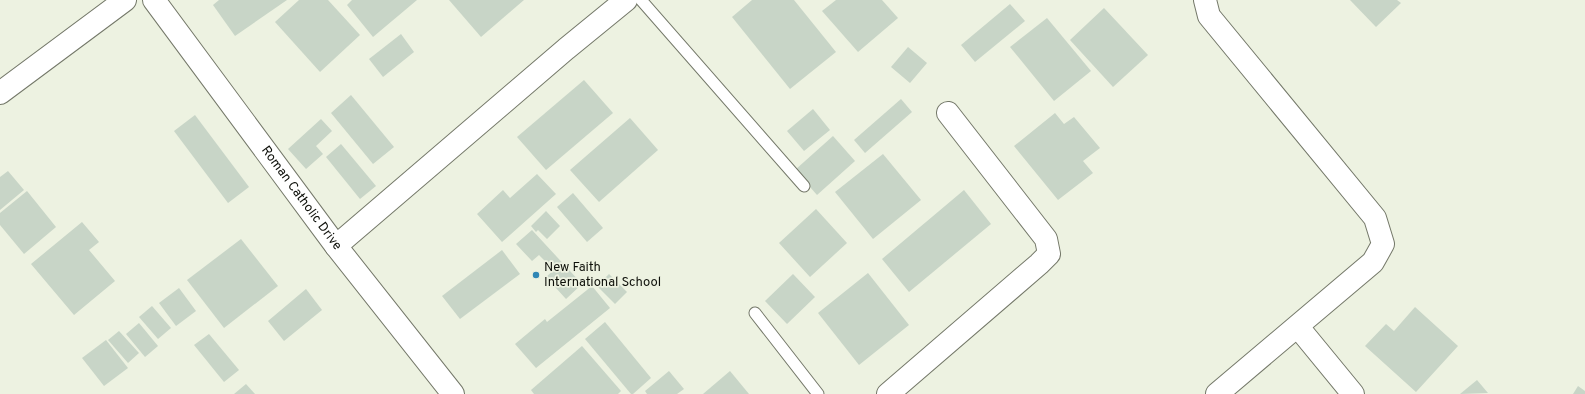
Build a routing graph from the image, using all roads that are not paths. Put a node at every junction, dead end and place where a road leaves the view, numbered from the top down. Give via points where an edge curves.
1 (125, 0) edge
2 (154, 0) edge
3 (626, 0) edge
4 (641, 0) edge
5 (1205, 0) edge
6 (0, 93) edge
7 (948, 113) dead end
8 (804, 186) dead end
9 (336, 246) junction
10 (755, 313) dead end
11 (1298, 327) junction
12 (453, 394) edge
13 (818, 394) edge
14 (888, 394) edge
15 (1217, 394) edge
16 (1353, 394) edge

1 - 6 street
2 - 9 street, Roman Catholic Drive
3 - 9 street via 566,48
4 - 8 lane
5 - 11 street via 1209,16 1375,218 1383,244 1373,262
7 - 14 street via 1046,239 1049,254
9 - 12 street, Roman Catholic Drive
10 - 13 lane
11 - 15 street
11 - 16 street

